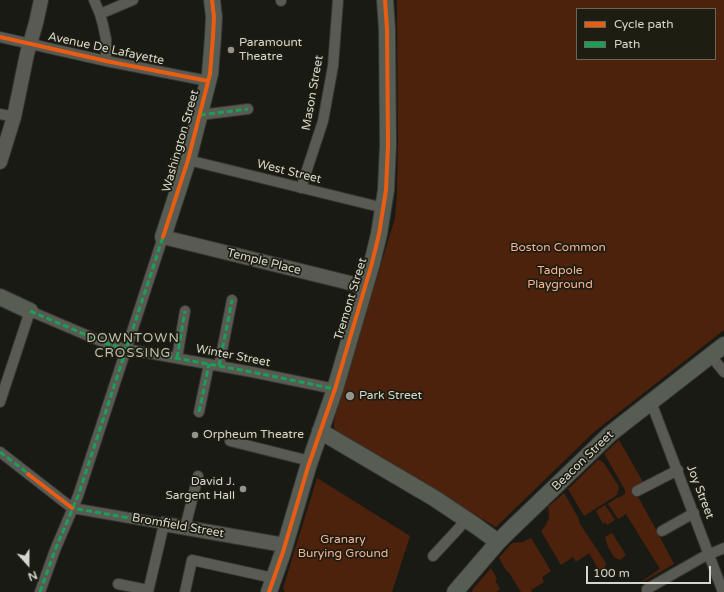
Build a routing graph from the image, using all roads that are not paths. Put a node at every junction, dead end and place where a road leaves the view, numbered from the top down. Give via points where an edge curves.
1 (41, 0) edge
2 (94, 0) edge
3 (133, 0) edge
4 (212, 0) edge
5 (338, 0) edge
6 (385, 0) edge
7 (100, 14) junction
8 (0, 36) edge
9 (30, 43) junction
10 (106, 61) junction
11 (208, 81) junction
12 (248, 109) dead end
13 (200, 115) junction
14 (7, 116) edge
15 (188, 160) junction
16 (0, 162) edge
17 (301, 188) junction
18 (384, 208) junction
19 (163, 237) junction
20 (365, 288) junction
21 (0, 297) edge
22 (232, 300) dead end
23 (30, 311) junction
24 (186, 311) dead end
25 (724, 345) edge
26 (126, 349) junction
27 (711, 356) junction
28 (177, 358) junction
29 (214, 365) junction
30 (724, 372) edge
31 (335, 389) junction
32 (0, 402) edge
33 (651, 402) junction
34 (199, 412) dead end
35 (320, 432) junction
36 (230, 442) dead end
37 (0, 452) edge
38 (310, 461) junction
39 (678, 470) junction
40 (198, 476) dead end
41 (637, 491) dead end
42 (72, 508) junction
43 (694, 513) junction
44 (466, 519) junction
45 (164, 524) junction
46 (185, 528) junction
47 (662, 531) dead end
48 (498, 542) junction
49 (284, 545) junction
50 (724, 548) edge
51 (709, 555) junction
52 (433, 556) dead end
53 (118, 584) dead end
54 (271, 585) edge
55 (461, 589) edge
56 (148, 591) edge
57 (647, 591) edge
58 (40, 592) edge
59 (185, 592) edge
60 (723, 592) edge

1 - 9 main road
2 - 7 street
3 - 7 street
4 - 11 main road, Washington Street via 214,37
5 - 17 street, Mason Street via 332,66 323,122
6 - 18 main road, Tremont Street via 388,145
7 - 10 street via 106,39
8 - 9 street, Avenue De Lafayette
9 - 10 street, Avenue De Lafayette
9 - 14 main road
10 - 11 street, Avenue De Lafayette
11 - 13 main road, Washington Street
12 - 13 street
13 - 15 main road, Washington Street
14 - 16 main road
15 - 17 street, West Street
15 - 19 main road, Washington Street
17 - 18 street, West Street
18 - 20 main road, Tremont Street
19 - 20 main road, Temple Place
19 - 26 street, Washington Street
20 - 31 main road, Tremont Street
21 - 23 main road
22 - 29 street
23 - 26 street, Winter Street via 105,343
23 - 32 street
24 - 28 street
25 - 27 main road, Beacon Street
26 - 28 street, Winter Street
26 - 42 street, Washington Street
27 - 30 street
27 - 33 main road, Beacon Street
28 - 29 street, Winter Street
29 - 31 street, Winter Street
29 - 34 street
31 - 35 main road, Tremont Street
33 - 39 street, Joy Street
33 - 48 main road, Beacon Street via 610,434
35 - 38 main road, Tremont Street
35 - 44 main road
36 - 38 street
37 - 42 street
38 - 49 main road, Tremont Street
39 - 41 street
39 - 43 street, Joy Street
40 - 46 street
42 - 45 street, Bromfield Street
42 - 58 street, Washington Street
43 - 47 street
43 - 51 street, Joy Street
44 - 48 main road
44 - 52 street
45 - 46 main road, Bromfield Street
45 - 56 street
46 - 49 main road, Bromfield Street
48 - 55 main road, Beacon Street
49 - 54 main road, Tremont Street
50 - 51 street
51 - 57 street
51 - 60 street, Joy Street
53 - 56 street
54 - 59 street via 192,560

